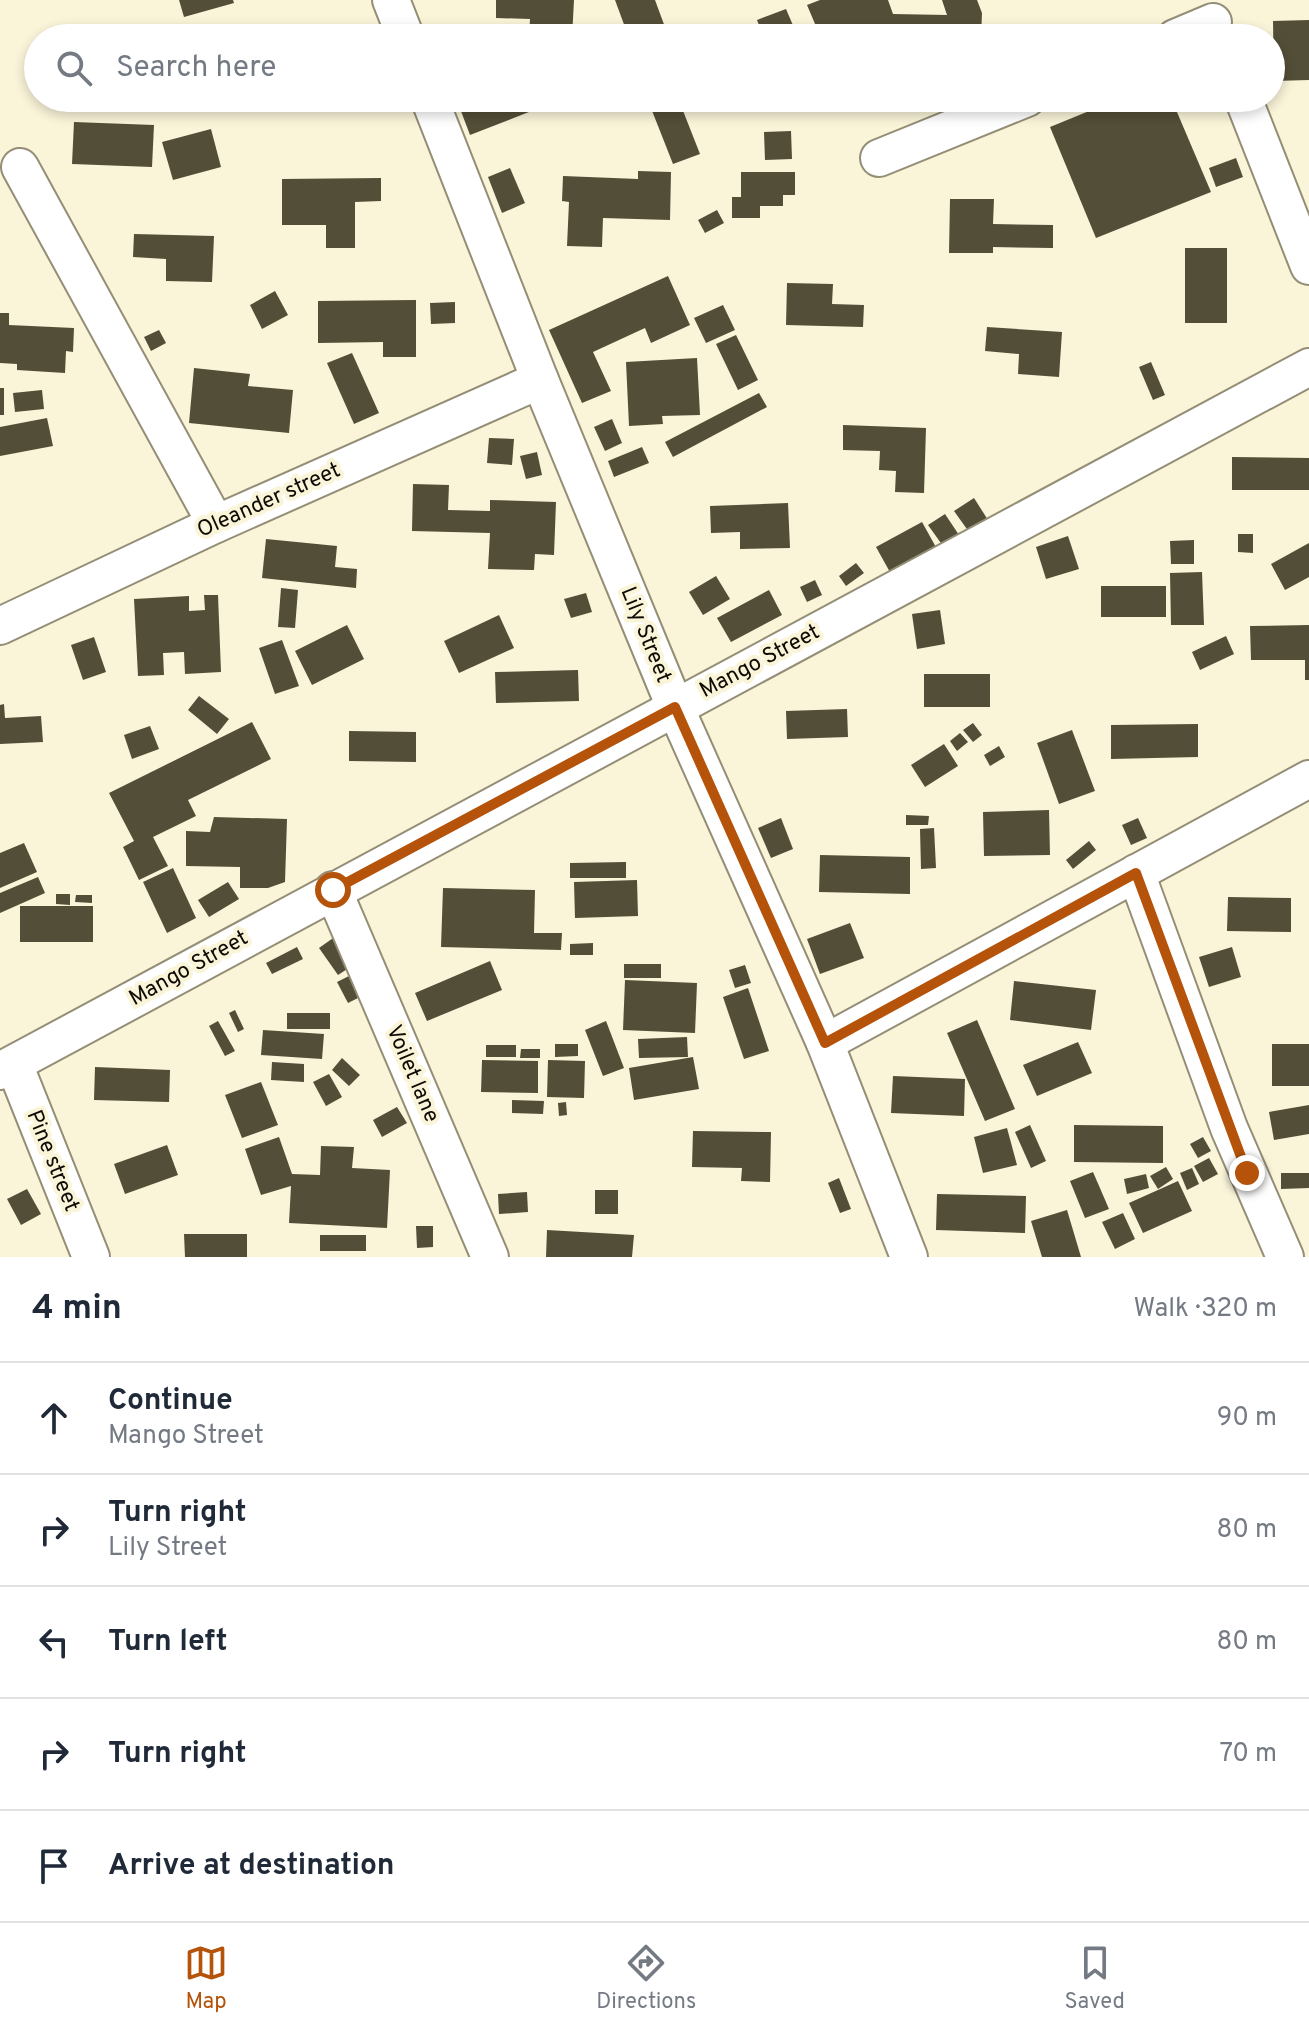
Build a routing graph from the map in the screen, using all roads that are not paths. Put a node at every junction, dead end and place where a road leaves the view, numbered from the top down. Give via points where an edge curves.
1 (391, 0) edge
2 (400, 24) edge
3 (435, 112) edge
4 (992, 112) edge
5 (1248, 112) edge
6 (879, 158) dead end
7 (20, 167) dead end
8 (1309, 266) edge
9 (1309, 367) edge
10 (540, 380) junction
11 (216, 524) junction
12 (0, 626) edge
13 (675, 707) junction
14 (1309, 779) edge
15 (1136, 873) junction
16 (333, 890) junction
17 (825, 1043) junction
18 (7, 1068) edge
19 (91, 1257) edge
20 (490, 1257) edge
21 (909, 1257) edge
22 (1285, 1257) edge

1 - 2 street
3 - 10 street, Lily Street
4 - 6 street
5 - 8 street
7 - 11 street
9 - 13 street, Mango Street
10 - 11 street, Oleander street
10 - 13 street, Lily Street
11 - 12 street, Oleander street
13 - 16 street, Mango Street
13 - 17 street, Lily Street
14 - 15 street
15 - 17 street
15 - 22 street via 1234,1139
16 - 18 street, Mango Street
16 - 20 street, Voilet lane
17 - 21 street, Lily Street
18 - 19 street, Pine street

